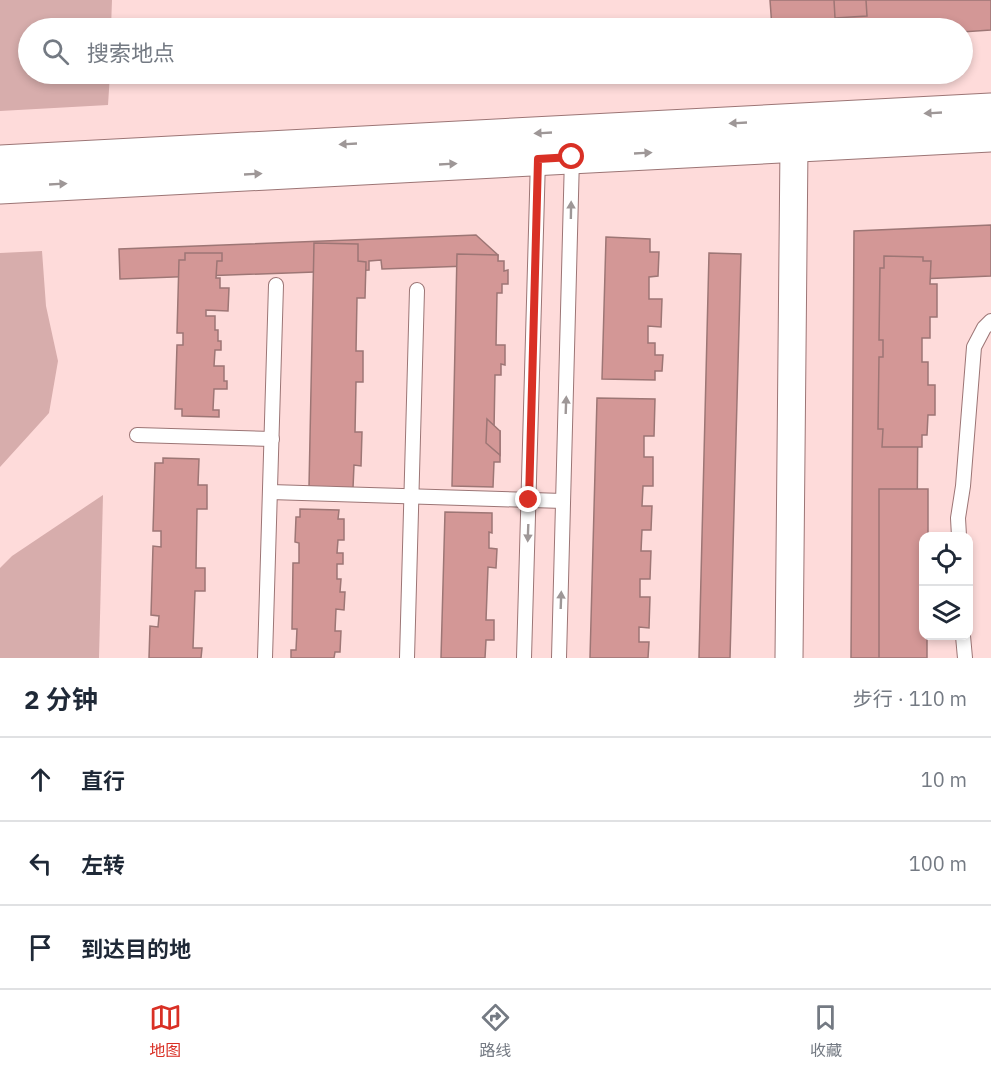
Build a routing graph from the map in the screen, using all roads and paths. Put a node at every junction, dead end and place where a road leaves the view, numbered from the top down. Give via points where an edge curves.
1 (991, 110) edge
2 (991, 135) edge
3 (794, 146) junction
4 (572, 157) junction
5 (538, 159) junction
6 (0, 162) edge
7 (0, 188) edge
8 (276, 285) dead end
9 (417, 290) dead end
10 (991, 321) edge
11 (137, 435) dead end
12 (272, 439) junction
13 (270, 492) junction
14 (411, 496) junction
15 (529, 500) junction
16 (563, 501) junction
17 (959, 532) edge
18 (963, 640) edge
19 (266, 658) edge
20 (407, 658) edge
21 (524, 658) edge
22 (559, 658) edge
23 (789, 658) edge
24 (965, 658) edge

1 -> 6 street
2 - 3 street
4 -> 3 street
3 - 23 street
4 - 5 street
16 -> 4 lane
7 -> 5 street
5 - 15 lane
8 - 12 lane
9 - 14 lane
10 - 17 lane via 974,347
11 - 12 lane
12 - 13 lane
13 - 14 lane
13 - 19 lane
14 - 15 lane
14 - 20 lane
15 - 16 lane
15 -> 21 lane
22 -> 16 lane
18 - 24 lane

